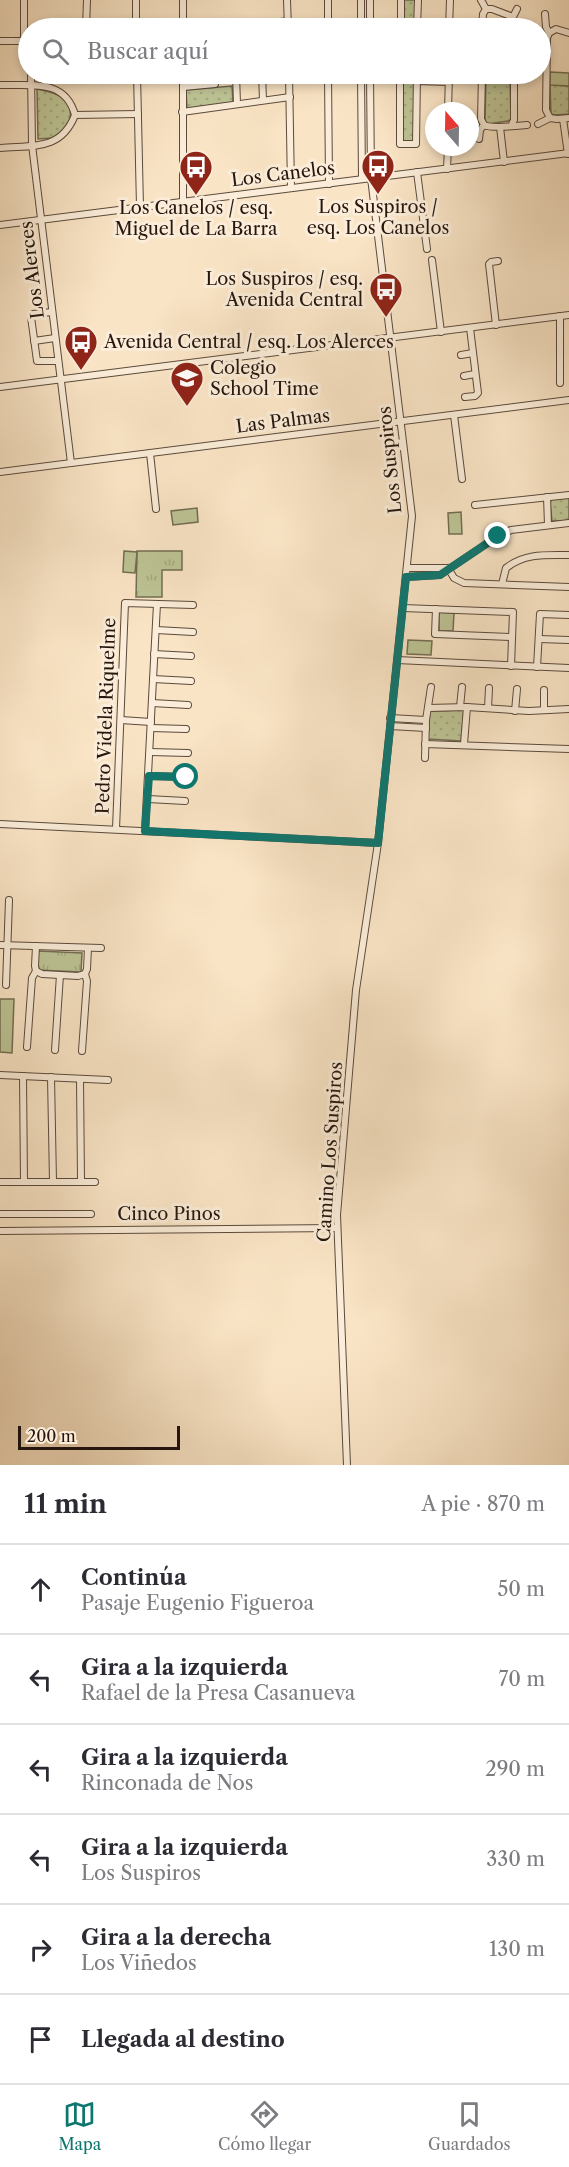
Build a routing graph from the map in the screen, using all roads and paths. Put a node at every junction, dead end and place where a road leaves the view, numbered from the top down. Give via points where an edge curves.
1 (24, 0) edge
2 (87, 0) edge
3 (136, 0) edge
4 (183, 0) edge
5 (287, 0) edge
6 (328, 0) edge
7 (361, 0) edge
8 (370, 0) edge
9 (401, 0) edge
10 (418, 0) edge
11 (450, 0) edge
12 (481, 0) edge
13 (486, 9) junction
14 (517, 9) dead end
15 (545, 14) dead end
16 (513, 17) joint
17 (25, 18) edge
18 (86, 18) edge
19 (136, 18) edge
20 (183, 18) edge
21 (288, 18) edge
22 (328, 18) edge
23 (361, 18) edge
24 (370, 18) edge
25 (401, 18) edge
26 (417, 18) edge
27 (449, 18) edge
28 (483, 18) edge
29 (545, 18) edge
30 (551, 32) edge
31 (569, 33) edge
32 (0, 41) edge
33 (18, 41) edge
34 (137, 84) edge
35 (215, 84) dead end
36 (236, 84) edge
37 (262, 84) edge
38 (289, 84) edge
39 (328, 84) edge
40 (361, 84) edge
41 (369, 84) edge
42 (400, 84) edge
43 (417, 84) edge
44 (448, 84) edge
45 (482, 84) edge
46 (514, 84) edge
47 (546, 84) edge
48 (0, 86) edge
49 (31, 86) junction
50 (183, 87) joint
51 (290, 97) junction
52 (263, 100) junction
53 (448, 102) edge
54 (237, 104) junction
55 (182, 112) junction
56 (138, 114) junction
57 (75, 115) junction
58 (550, 118) junction
59 (566, 118) edge
60 (512, 124) junction
61 (538, 124) dead end
62 (484, 125) junction
63 (526, 125) dead end
64 (500, 127) junction
65 (479, 139) dead end
66 (32, 145) junction
67 (0, 148) edge
68 (568, 153) edge
69 (448, 156) edge
70 (504, 162) junction
71 (447, 169) junction
72 (417, 172) junction
73 (370, 178) junction
74 (362, 179) junction
75 (329, 184) junction
76 (291, 188) junction
77 (183, 202) junction
78 (140, 207) junction
79 (41, 220) junction
80 (0, 225) edge
81 (427, 249) dead end
82 (432, 261) dead end
83 (498, 261) dead end
84 (52, 312) junction
85 (569, 315) edge
86 (560, 316) junction
87 (496, 325) junction
88 (470, 328) junction
89 (441, 332) junction
90 (55, 338) junction
91 (391, 338) junction
92 (34, 341) junction
93 (473, 353) junction
94 (461, 355) dead end
95 (58, 361) junction
96 (476, 375) junction
97 (464, 376) dead end
98 (60, 379) junction
99 (560, 383) dead end
100 (0, 387) edge
101 (465, 397) dead end
102 (569, 400) edge
103 (454, 415) junction
104 (401, 421) junction
105 (150, 453) junction
106 (71, 463) junction
107 (0, 472) edge
108 (462, 479) dead end
109 (569, 495) edge
110 (547, 497) junction
111 (475, 505) dead end
112 (156, 509) dead end
113 (569, 523) edge
114 (548, 525) junction
115 (569, 555) edge
116 (407, 568) junction
117 (448, 568) junction
118 (406, 577) junction
119 (502, 584) junction
120 (569, 587) edge
121 (157, 604) junction
122 (193, 605) dead end
123 (403, 608) junction
124 (436, 609) junction
125 (569, 615) edge
126 (156, 630) junction
127 (193, 632) dead end
128 (512, 637) junction
129 (539, 639) junction
130 (569, 640) edge
131 (154, 654) junction
132 (191, 656) dead end
133 (397, 660) junction
134 (511, 666) junction
135 (537, 667) junction
136 (569, 668) edge
137 (153, 679) junction
138 (191, 681) dead end
139 (431, 687) dead end
140 (462, 687) dead end
141 (489, 688) dead end
142 (517, 689) dead end
143 (544, 690) dead end
144 (152, 703) junction
145 (188, 705) dead end
146 (463, 707) junction
147 (428, 708) junction
148 (488, 708) junction
149 (569, 709) edge
150 (544, 710) junction
151 (515, 711) junction
152 (390, 718) junction
153 (121, 720) junction
154 (426, 720) junction
155 (151, 725) junction
156 (390, 726) junction
157 (426, 728) junction
158 (186, 729) dead end
159 (426, 744) junction
160 (464, 744) junction
161 (568, 748) edge
162 (150, 752) junction
163 (188, 753) dead end
164 (425, 758) dead end
165 (149, 776) junction
166 (186, 777) dead end
167 (147, 800) junction
168 (185, 801) dead end
169 (0, 824) edge
170 (116, 830) junction
171 (145, 831) junction
172 (378, 843) junction
173 (9, 900) dead end
174 (0, 945) edge
175 (8, 945) junction
176 (36, 946) junction
177 (88, 948) junction
178 (101, 948) dead end
179 (36, 971) junction
180 (85, 974) junction
181 (60, 975) junction
182 (6, 985) dead end
183 (27, 1047) dead end
184 (55, 1050) dead end
185 (82, 1050) dead end
186 (0, 1075) edge
187 (23, 1076) junction
188 (51, 1077) junction
189 (80, 1079) junction
190 (108, 1080) dead end
191 (0, 1182) edge
192 (24, 1182) junction
193 (53, 1182) junction
194 (81, 1182) junction
195 (95, 1182) dead end
196 (0, 1214) edge
197 (91, 1214) dead end
198 (337, 1228) junction
199 (0, 1231) edge
200 (347, 1465) edge

1 - 17 street
2 - 18 street
3 - 19 street
4 - 20 street
5 - 21 street
6 - 22 street
7 - 23 street
8 - 24 street
9 - 25 street
10 - 26 street
11 - 27 street
12 - 13 street
13 - 16 street
13 - 28 street
14 - 16 street
15 - 29 street
30 - 31 street via 556,29
32 - 33 street
34 - 56 street
35 - 50 street
36 - 54 street
37 - 52 street
38 - 51 street
39 - 75 street
40 - 74 street
41 - 73 street, Los Suspiros
42 - 43 street via 400,144 416,144
44 - 53 street
45 - 62 street
46 - 60 street
47 - 58 street via 546,110
48 - 49 street
49 - 57 street via 55,88 66,96
49 - 66 street, Los Alerces
50 - 55 street
51 - 52 street
51 - 76 street
52 - 54 street
54 - 55 street
55 - 77 street
56 - 57 street
56 - 78 street
57 - 66 street via 58,139
58 - 59 street
58 - 61 street
59 - 68 street
60 - 63 street
60 - 64 street
62 - 64 street
62 - 65 street
64 - 70 street
66 - 67 street
66 - 79 street, Los Alerces
68 - 70 street, Los Canelos
69 - 71 street
70 - 71 street, Los Canelos
71 - 72 street, Los Canelos
72 - 73 street, Los Canelos
72 - 81 street
73 - 74 street, Los Canelos
73 - 91 street, Los Suspiros
74 - 75 street, Los Canelos
75 - 76 street, Los Canelos
76 - 77 street, Los Canelos
77 - 78 street, Los Canelos
78 - 79 street, Los Canelos
79 - 80 street, Los Canelos
79 - 84 street, Los Alerces
82 - 89 street
83 - 87 street via 489,264
84 - 90 street, Los Alerces
84 - 92 street via 31,315
85 - 86 street
86 - 87 street
86 - 99 street
87 - 88 street
88 - 89 street
88 - 93 street
89 - 91 street
90 - 92 street
90 - 95 street, Los Alerces
91 - 98 street
91 - 104 street, Los Suspiros
92 - 95 street via 37,362
93 - 94 street
93 - 96 street
95 - 98 street, Los Alerces
96 - 97 street
96 - 101 street via 478,394
98 - 100 street
98 - 106 street, Los Alerces
102 - 103 street, Las Palmas
103 - 104 street, Las Palmas
103 - 108 street
104 - 105 street, Las Palmas
104 - 116 street, Los Suspiros via 412,506
105 - 106 street, Las Palmas
105 - 112 street
106 - 107 street, Las Palmas
109 - 110 street
110 - 111 street
110 - 114 street
113 - 114 street
114 - 117 street via 502,534
115 - 119 street via 525,558 506,568
116 - 117 street
116 - 118 street, Los Suspiros
117 - 118 street via 435,577
117 - 119 street via 458,582
118 - 123 street, Los Suspiros
119 - 120 street
121 - 122 street
121 - 126 street
121 - 153 street, Pedro Videla Riquelme via 125,603
123 - 124 street
123 - 133 street, Los Suspiros
124 - 128 street via 513,612
124 - 128 street via 435,634
125 - 129 street via 540,614
126 - 127 street
126 - 131 street
128 - 134 street
129 - 130 street
129 - 135 street
131 - 132 street
131 - 137 street
133 - 134 street
133 - 152 street, Los Suspiros
134 - 135 street
135 - 136 street
137 - 138 street
137 - 144 street
139 - 147 street
140 - 146 street
141 - 148 street
142 - 151 street
143 - 150 street
144 - 145 street
144 - 155 street
146 - 147 street
146 - 148 street
146 - 160 street
147 - 154 street
148 - 151 street
149 - 150 street
150 - 151 street
152 - 154 street
152 - 156 street, Los Suspiros
153 - 155 street
153 - 170 street, Pedro Videla Riquelme
154 - 157 street
155 - 158 street
155 - 162 street
156 - 157 street
156 - 172 street, Los Suspiros
157 - 159 street
159 - 160 street
159 - 164 street
160 - 161 street
162 - 163 street
162 - 165 street
165 - 166 street
165 - 167 street
167 - 168 street
167 - 171 street
169 - 170 street
170 - 171 street
171 - 172 street
172 - 198 street, Camino Los Suspiros via 356,990
173 - 175 street
174 - 175 street
175 - 176 street
175 - 182 street
176 - 177 street
176 - 179 street
177 - 178 street
177 - 180 street
179 - 181 street
179 - 183 street via 32,978
180 - 181 street
180 - 185 street
181 - 184 street
186 - 187 street
187 - 188 street
187 - 192 street
188 - 189 street
188 - 193 street
189 - 190 street
189 - 194 street
191 - 192 street
192 - 193 street
193 - 194 street
194 - 195 street
196 - 197 street, Cinco Pinos
198 - 199 street, Cinco Pinos
198 - 200 street, Camino Los Suspiros

